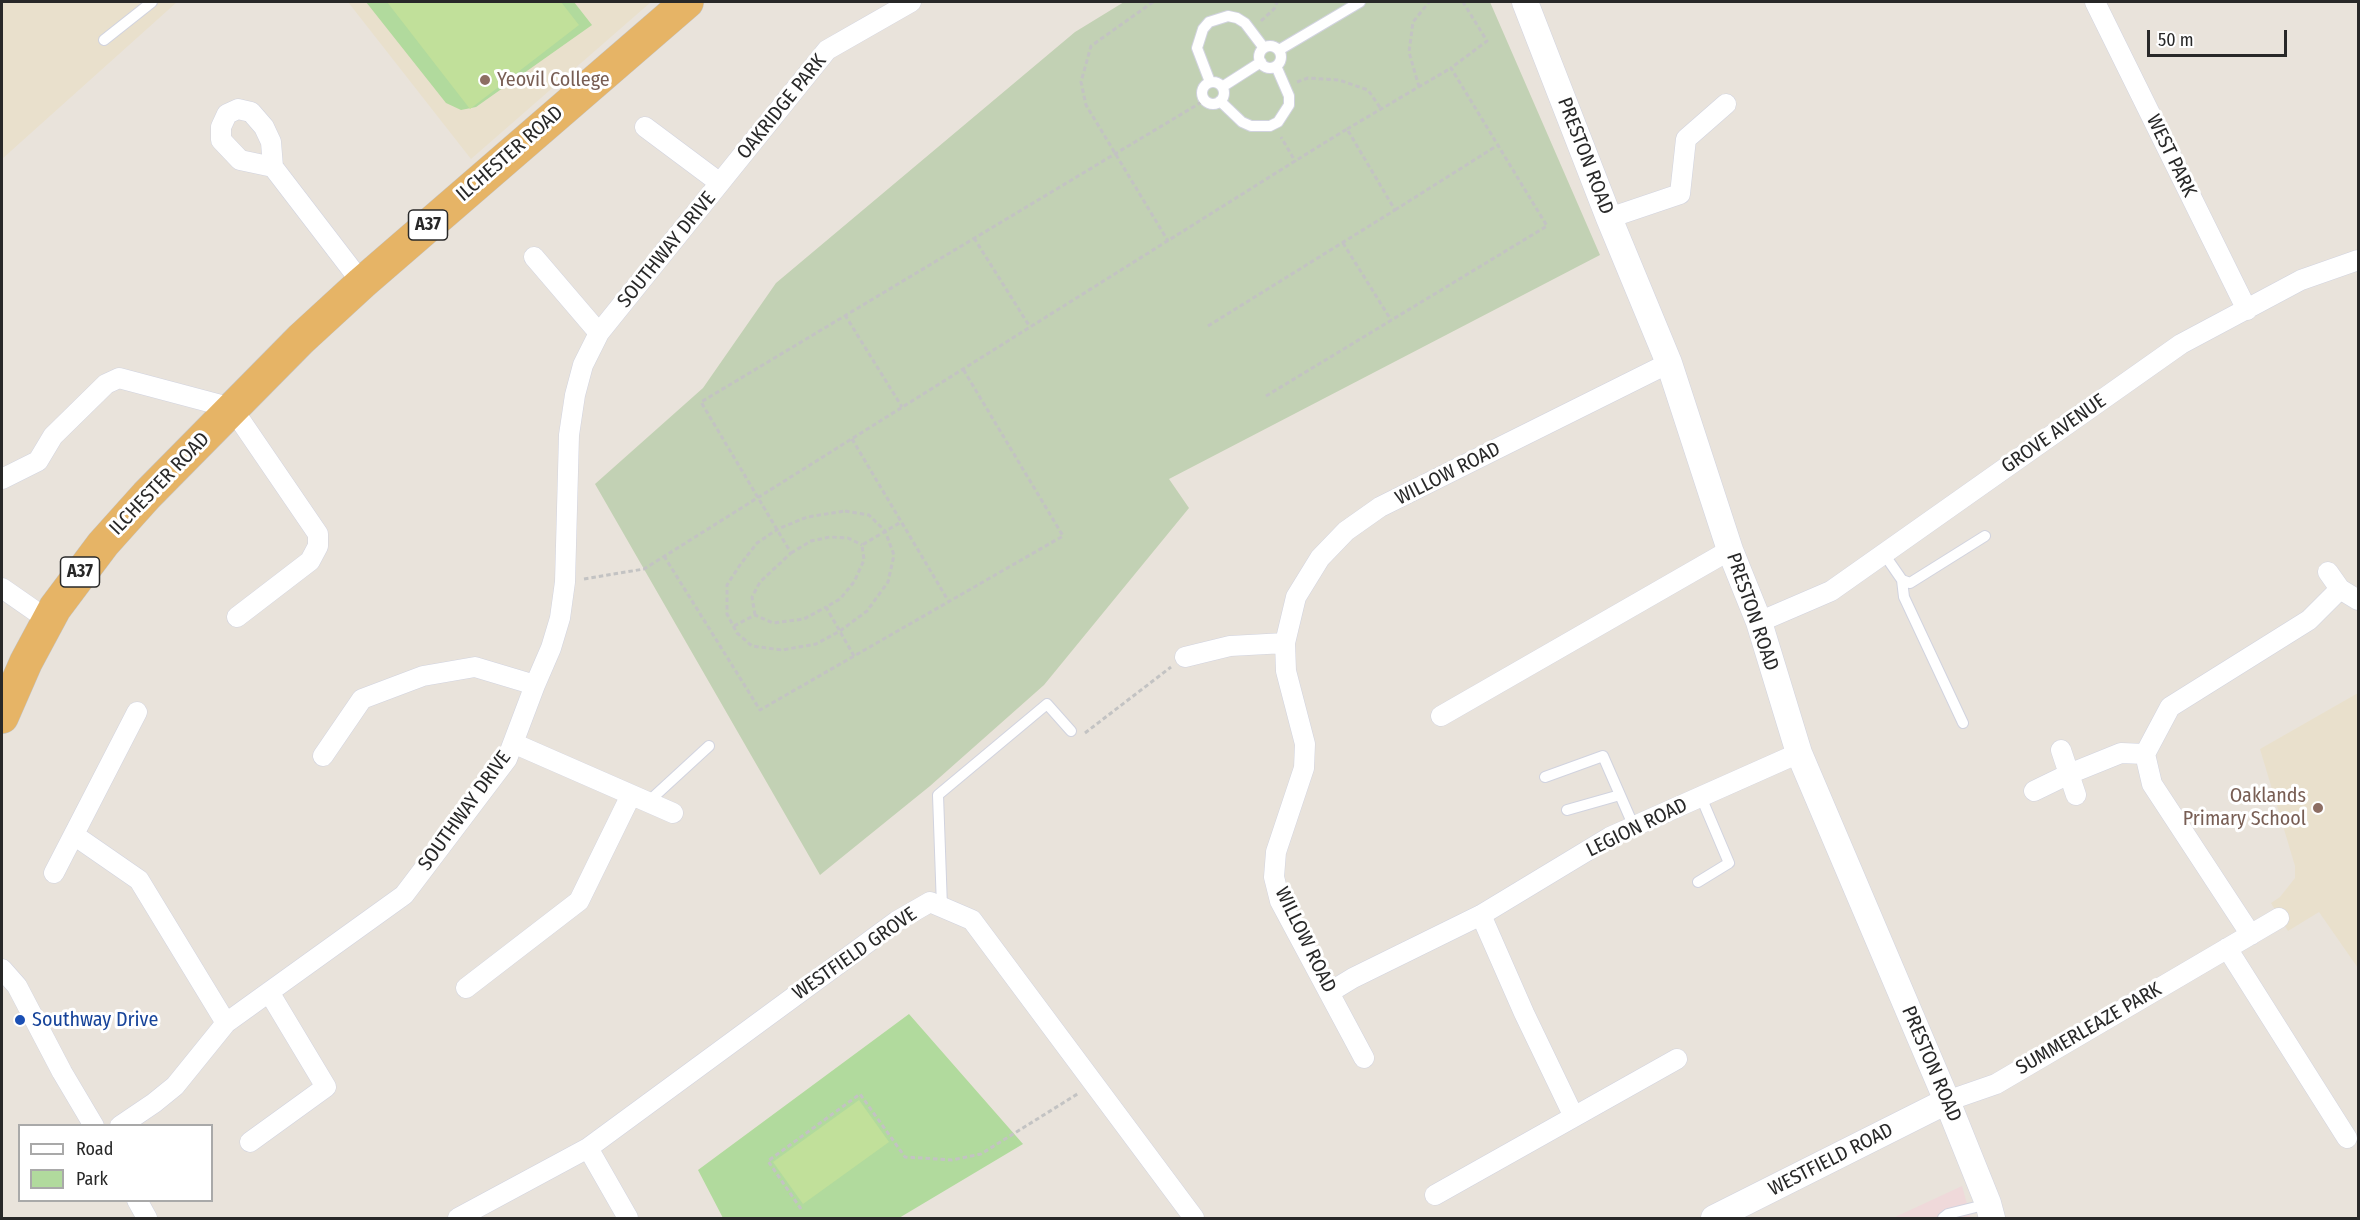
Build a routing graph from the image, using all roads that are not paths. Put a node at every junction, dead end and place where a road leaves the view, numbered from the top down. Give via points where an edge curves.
1 (152, 2) edge
2 (687, 2) edge
3 (911, 2) edge
4 (1360, 2) edge
5 (1525, 2) edge
6 (2095, 2) edge
7 (104, 40) dead end
8 (1264, 48) junction
9 (1279, 50) junction
10 (1261, 62) junction
11 (1276, 66) junction
12 (1210, 82) junction
13 (1222, 87) junction
14 (1220, 101) junction
15 (1726, 104) dead end
16 (645, 127) dead end
17 (273, 167) dead end
18 (720, 183) junction
19 (1609, 218) junction
20 (534, 257) dead end
21 (2358, 260) edge
22 (362, 283) junction
23 (2247, 310) junction
24 (600, 333) junction
25 (1669, 363) junction
26 (232, 408) junction
27 (2, 479) edge
28 (1985, 536) dead end
29 (1730, 550) junction
30 (1884, 554) junction
31 (2328, 572) dead end
32 (1902, 580) junction
33 (2, 588) edge
34 (2340, 588) junction
35 (2358, 600) edge
36 (237, 617) dead end
37 (48, 620) junction
38 (1759, 622) junction
39 (1285, 643) junction
40 (1185, 657) road end
41 (535, 685) junction
42 (137, 712) dead end
43 (1441, 716) dead end
44 (2, 717) edge
45 (1963, 723) dead end
46 (1071, 731) road end
47 (513, 743) junction
48 (709, 746) dead end
49 (2061, 750) dead end
50 (1799, 753) junction
51 (2145, 754) junction
52 (323, 756) dead end
53 (2069, 774) junction
54 (1545, 777) dead end
55 (2034, 791) dead end
56 (1620, 795) junction
57 (2076, 795) dead end
58 (1701, 797) junction
59 (640, 799) junction
60 (1566, 810) dead end
61 (673, 813) dead end
62 (1634, 827) junction
63 (74, 835) junction
64 (54, 873) dead end
65 (1698, 882) dead end
66 (942, 907) junction
67 (1481, 915) junction
68 (2279, 918) dead end
69 (2251, 935) junction
70 (2227, 948) junction
71 (2, 969) edge
72 (466, 988) dead end
73 (269, 992) junction
74 (1330, 992) junction
75 (226, 1023) junction
76 (1364, 1058) dead end
77 (1677, 1059) dead end
78 (1947, 1101) junction
79 (1574, 1117) junction
80 (93, 1124) edge
81 (122, 1124) edge
82 (2347, 1138) dead end
83 (250, 1142) dead end
84 (588, 1148) junction
85 (1436, 1194) dead end
86 (138, 1202) edge
87 (1990, 1211) edge
88 (147, 1218) edge
89 (458, 1218) edge
90 (628, 1218) edge
91 (1194, 1218) edge
92 (1714, 1218) edge
93 (1943, 1218) edge

1 - 7 lane
2 - 22 highway, ILCHESTER ROAD / A37
3 - 18 street, OAKRIDGE PARK via 827,50
4 - 9 lane
5 - 19 street, PRESTON ROAD
6 - 23 street, WEST PARK
8 - 9 lane
8 - 10 lane
8 - 12 lane via 1237,18 1228,16 1209,22 1197,48
9 - 11 lane via 1281,59
10 - 11 lane via 1268,67
10 - 13 lane
11 - 14 lane via 1287,87 1289,105 1274,124 1251,126
12 - 13 lane
12 - 14 lane via 1203,89 1204,100
13 - 14 lane via 1224,95
15 - 19 street via 1686,139 1680,194
16 - 18 street, SOUTHWAY DRIVE
17 - 22 street
18 - 24 street, SOUTHWAY DRIVE
19 - 25 street, PRESTON ROAD
20 - 24 street
21 - 23 street, GROVE AVENUE via 2301,280
22 - 26 highway, ILCHESTER ROAD / A37
23 - 30 street, GROVE AVENUE via 2181,344
24 - 41 street, SOUTHWAY DRIVE via 583,365 574,395 569,435 565,582 560,618
25 - 29 street, PRESTON ROAD
25 - 39 street, WILLOW ROAD via 1380,507 1346,531 1320,558 1296,597
26 - 27 street via 119,378 106,384 53,436 38,461
26 - 36 street via 318,534 318,546 310,561
26 - 37 highway, ILCHESTER ROAD / A37 via 102,544
28 - 32 lane via 1910,583
29 - 38 street, PRESTON ROAD
29 - 43 street
30 - 32 lane
30 - 38 street, GROVE AVENUE via 1831,591
31 - 34 street
32 - 45 lane via 1904,597
33 - 37 street
34 - 35 street
34 - 51 street via 2309,620 2170,707
37 - 44 highway, ILCHESTER ROAD / A37
38 - 50 street, PRESTON ROAD
39 - 40 street via 1230,646
39 - 74 street, WILLOW ROAD via 1286,671 1305,744 1304,768 1276,852 1274,877 1281,900
41 - 47 street, SOUTHWAY DRIVE
41 - 52 street via 475,668 423,676 362,699
42 - 63 street
46 - 66 lane via 1047,704 938,795
47 - 59 street
47 - 73 street, SOUTHWAY DRIVE via 507,759 404,895
48 - 59 lane
49 - 53 street
50 - 58 street, LEGION ROAD
50 - 78 street, PRESTON ROAD
51 - 53 street via 2121,753
51 - 69 street via 2152,784
53 - 55 street
53 - 57 street
54 - 56 lane via 1603,756
56 - 60 lane
56 - 62 lane
58 - 62 street, LEGION ROAD
58 - 65 lane via 1729,863
59 - 61 street
59 - 72 street via 579,901
62 - 67 street, LEGION ROAD via 1610,837
63 - 64 street
63 - 75 street via 139,880
66 - 84 street, WESTFIELD GROVE via 930,902 897,921
66 - 91 street, WESTFIELD GROVE via 972,920
67 - 74 street, LEGION ROAD
67 - 79 street
68 - 69 street, SUMMERLEAZE PARK
69 - 70 street, SUMMERLEAZE PARK
70 - 78 street, SUMMERLEAZE PARK via 1996,1084
70 - 82 street
71 - 80 street via 17,986
73 - 75 street, SOUTHWAY DRIVE
73 - 83 street via 326,1087
74 - 76 street, WILLOW ROAD
75 - 81 street, SOUTHWAY DRIVE via 175,1086
77 - 79 street
78 - 87 street, PRESTON ROAD
78 - 92 street, WESTFIELD ROAD
79 - 85 street
84 - 89 street, WESTFIELD GROVE
84 - 90 street
86 - 88 street
87 - 93 lane via 1948,1214

